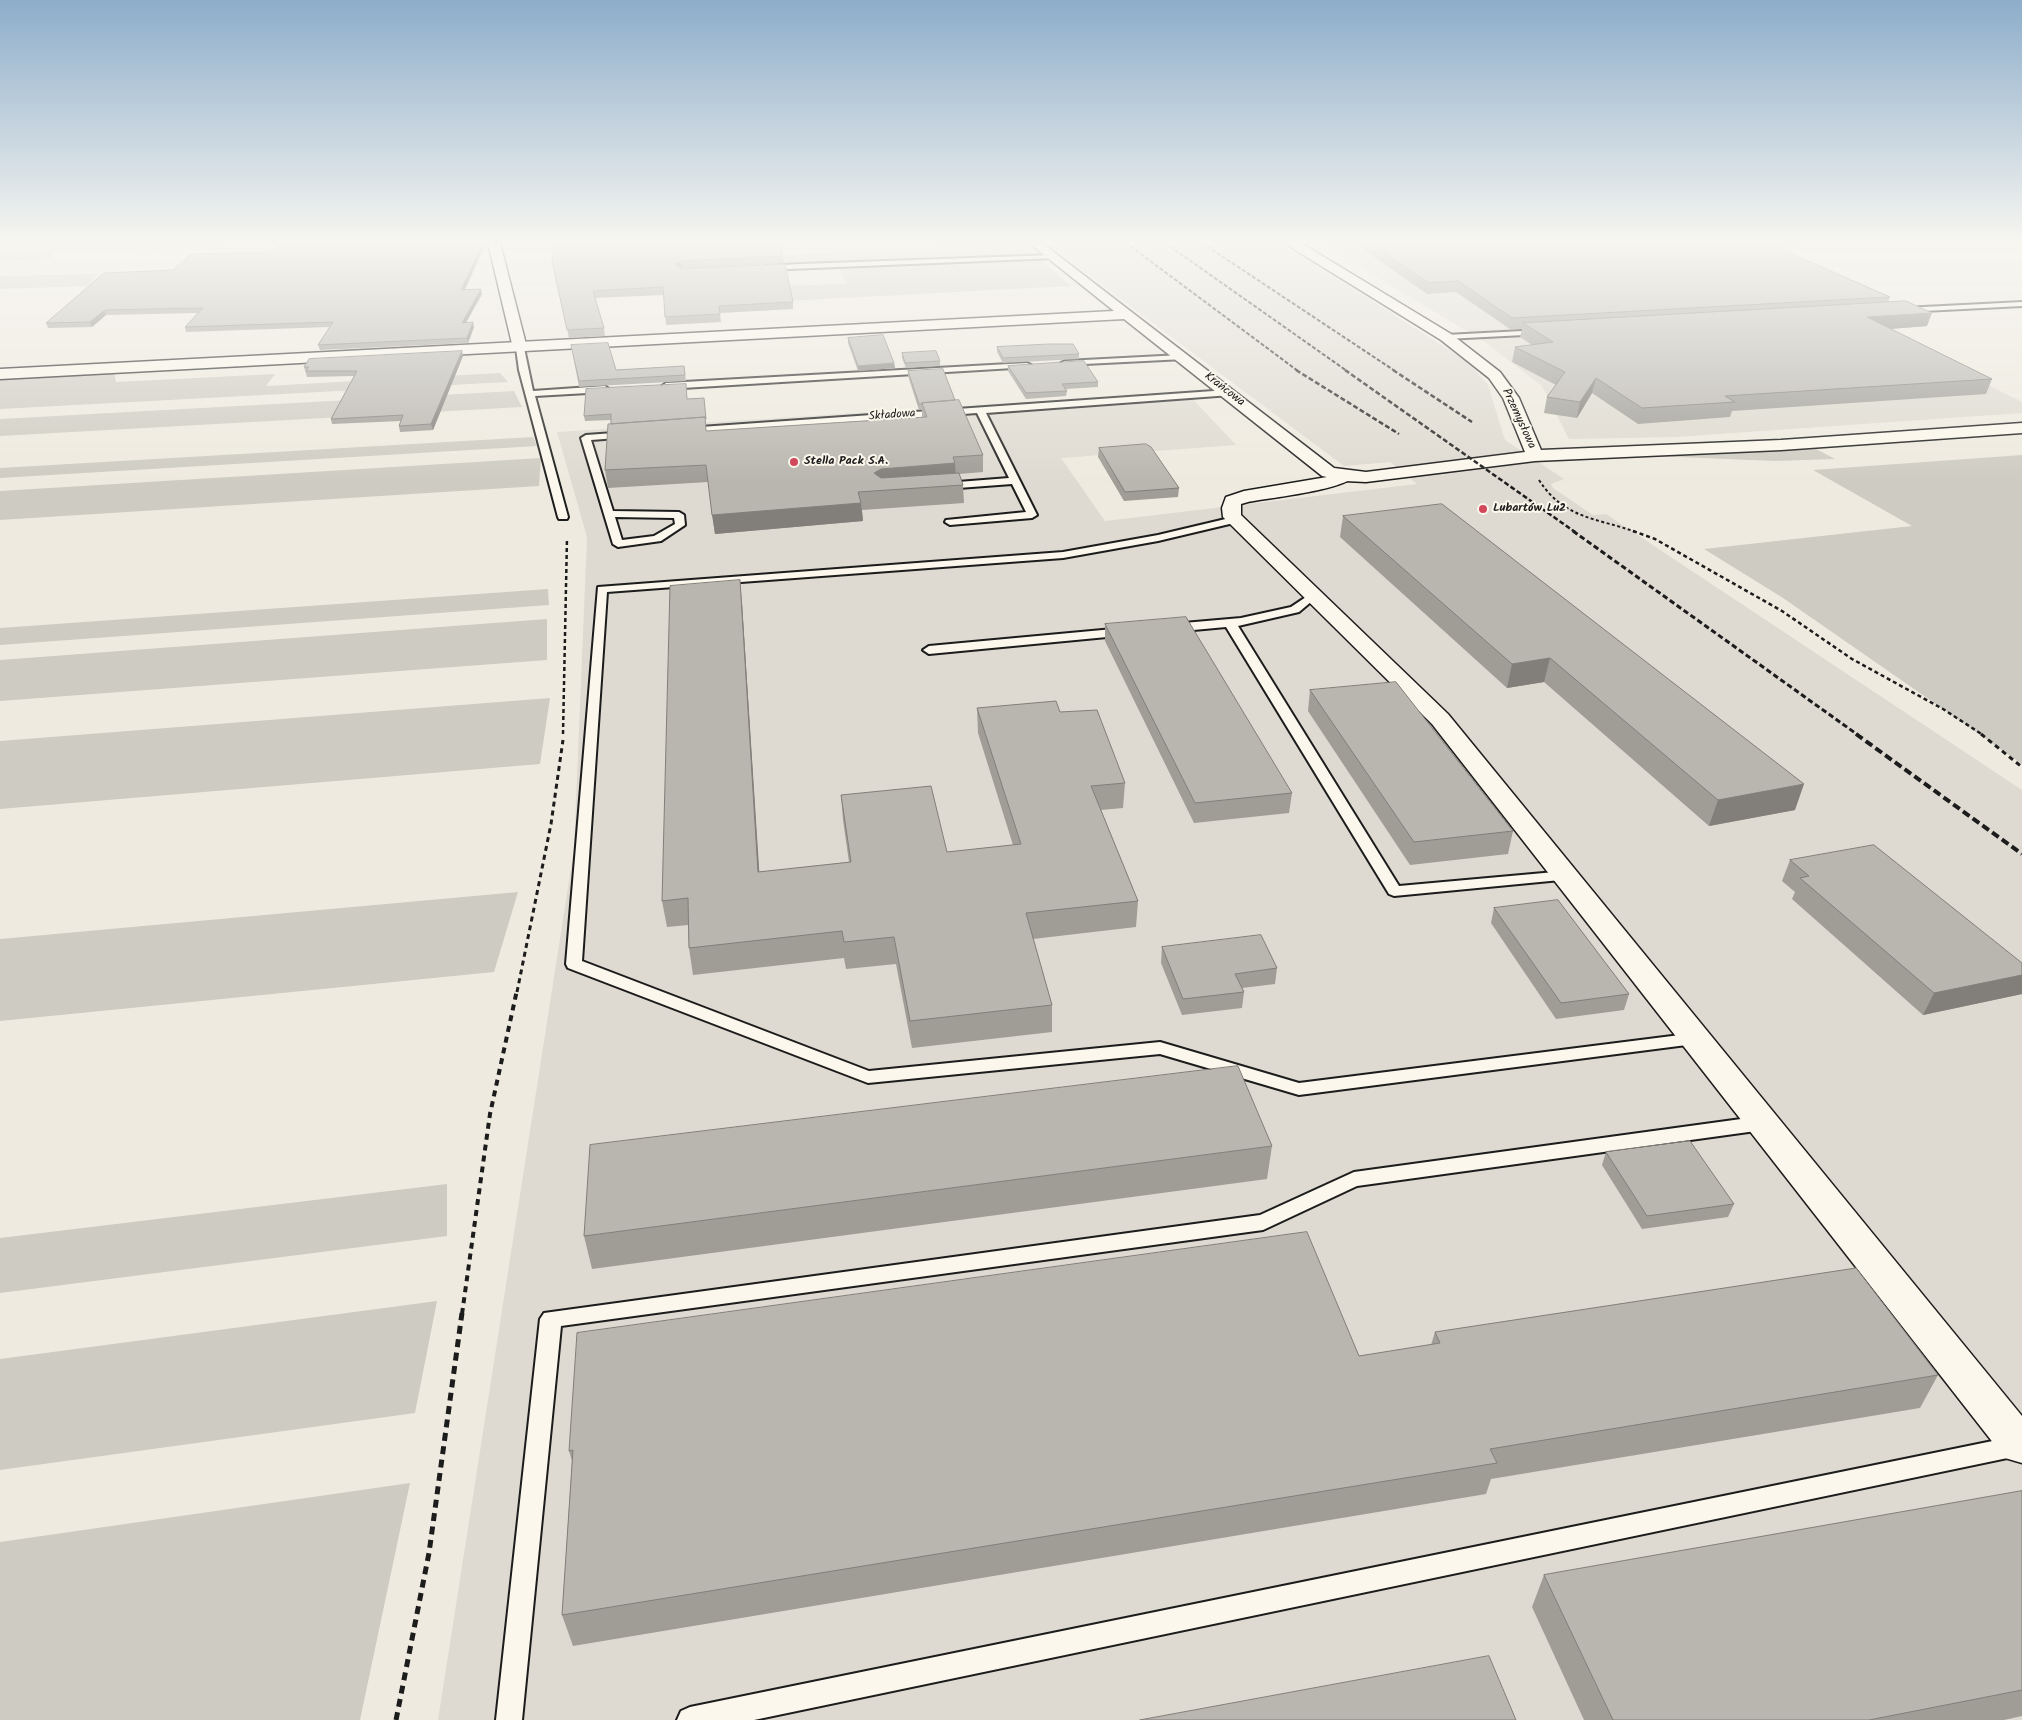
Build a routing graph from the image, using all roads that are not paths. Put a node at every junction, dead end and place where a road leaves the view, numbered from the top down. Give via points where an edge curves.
1 (514, 323) edge
2 (976, 323) edge
3 (1139, 323) edge
4 (1423, 323) edge
5 (1550, 331) edge
6 (1446, 338) junction
7 (520, 348) junction
8 (1181, 356) junction
9 (1054, 364) edge
10 (1035, 365) edge
11 (1, 374) edge
12 (659, 386) edge
13 (619, 389) edge
14 (1228, 393) junction
15 (530, 394) junction
16 (980, 410) junction
17 (2022, 428) edge
18 (675, 432) edge
19 (635, 434) edge
20 (1535, 456) junction
21 (1345, 476) junction
22 (1015, 481) junction
23 (930, 487) edge
24 (609, 514) junction
25 (563, 517) road end
26 (1234, 520) junction
27 (950, 522) dead end
28 (1312, 596) junction
29 (1230, 623) junction
30 (1162, 629) edge
31 (1133, 632) edge
32 (929, 650) dead end
33 (1566, 876) junction
34 (1696, 1039) junction
35 (1763, 1123) junction
36 (2021, 1445) edge
37 (509, 1720) edge
38 (690, 1720) edge

1 - 7 street
2 - 7 street
3 - 8 street, Krańcowa
4 - 6 street, Przemysłowa
5 - 6 lane
6 - 20 street, Przemysłowa via 1495,375 1511,398
7 - 11 street
7 - 15 lane via 522,370
8 - 9 lane
8 - 14 street, Krańcowa
10 - 12 lane
13 - 15 lane
14 - 16 lane, Składowa
14 - 21 street, Krańcowa via 1328,472
15 - 25 lane
16 - 18 lane, Składowa
16 - 22 lane
17 - 20 street via 1781,445
19 - 24 lane via 586,438
20 - 21 street, Przemysłowa via 1366,477
21 - 26 street via 1331,482 1244,497 1233,502
22 - 23 lane
22 - 27 lane via 1032,515
24 - 24 lane via 618,544 657,539 680,525 680,515
26 - 28 street
26 - 34 lane via 1158,538 1063,554 602,589 574,964 868,1077 1160,1048 1299,1089
28 - 29 lane via 1295,610
28 - 33 street via 1440,719
29 - 30 lane
29 - 33 lane via 1394,892
31 - 32 lane
33 - 34 street
34 - 35 street
35 - 36 street
35 - 37 lane via 1354,1179 1263,1222 551,1319
36 - 38 lane

